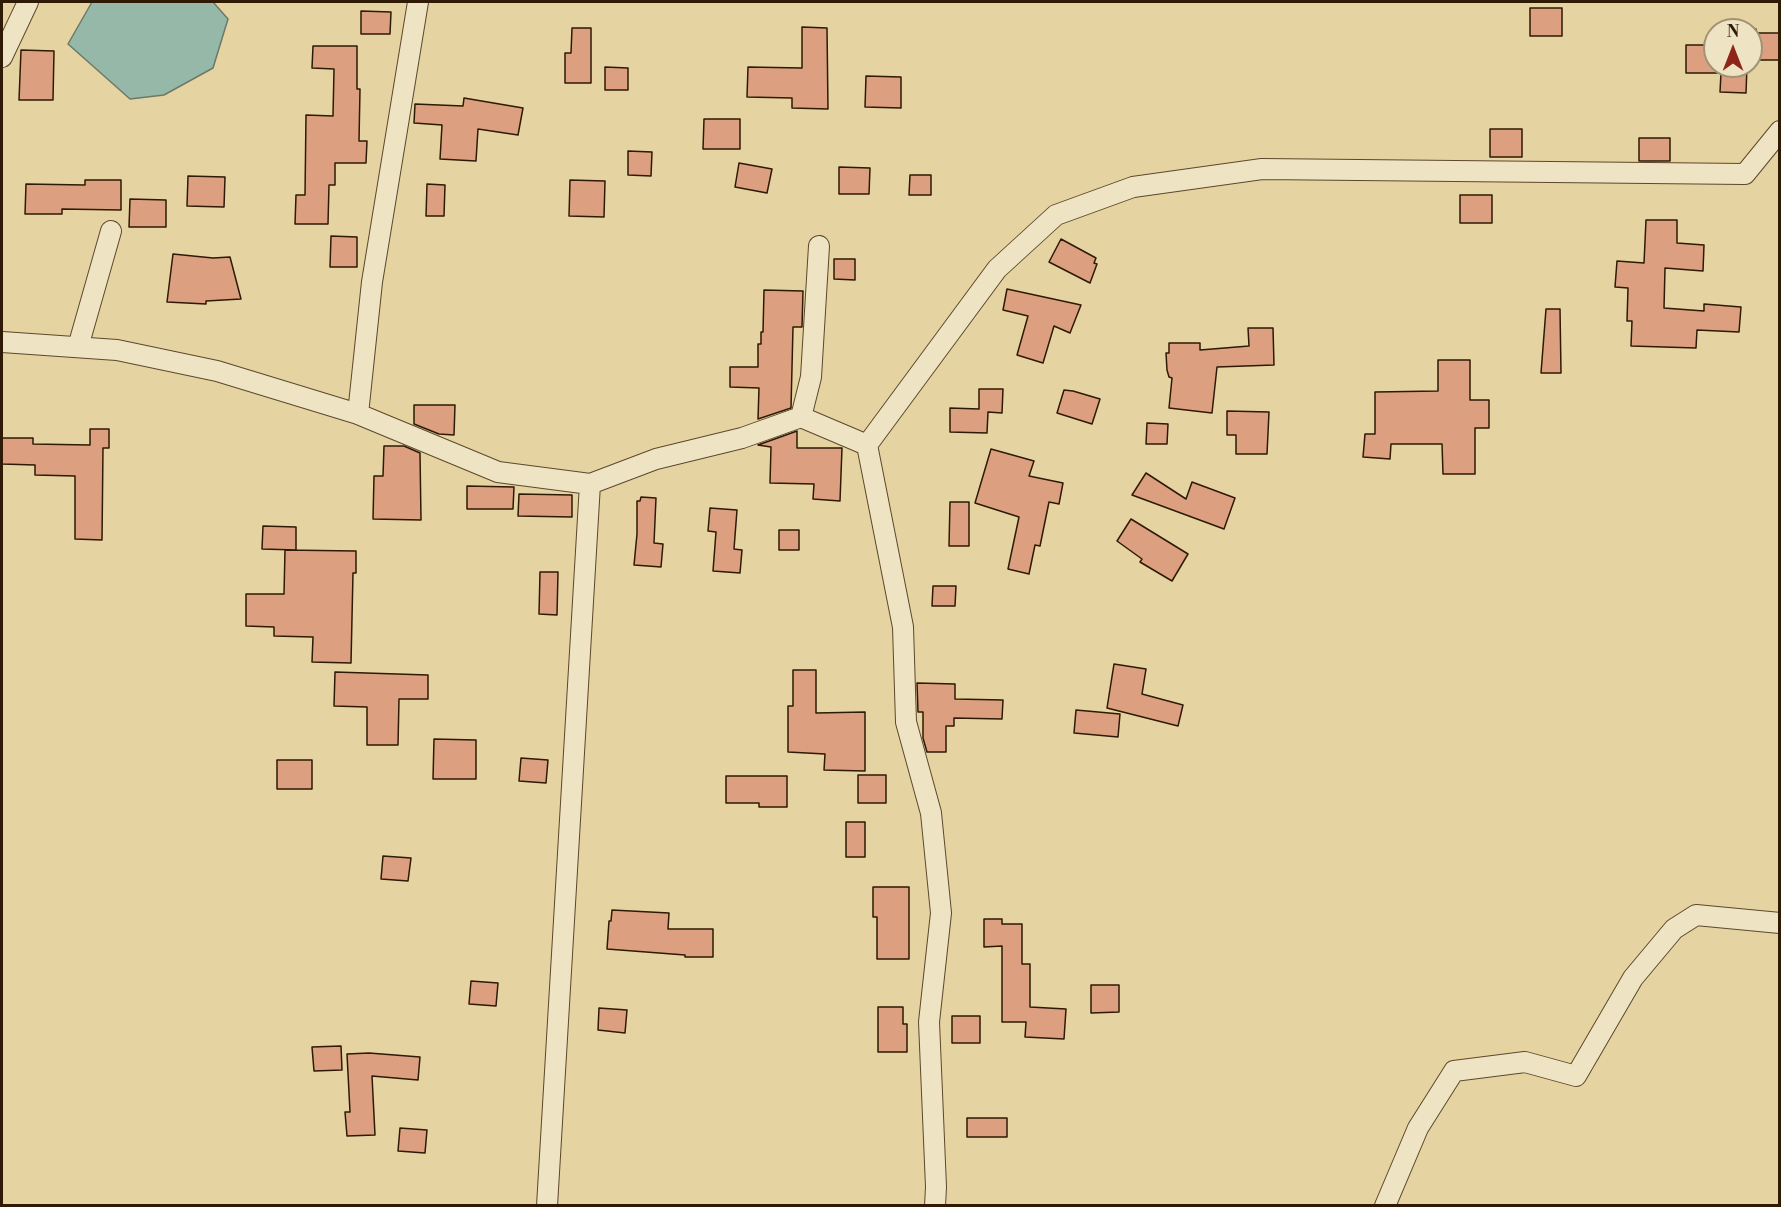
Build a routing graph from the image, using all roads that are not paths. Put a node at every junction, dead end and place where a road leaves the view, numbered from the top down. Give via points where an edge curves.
1 (28, 2) edge
2 (418, 2) edge
3 (2, 57) edge
4 (1779, 131) edge
5 (111, 231) dead end
6 (819, 246) dead end
7 (2, 342) edge
8 (78, 347) junction
9 (358, 414) junction
10 (801, 417) junction
11 (867, 445) junction
12 (590, 484) junction
13 (1779, 923) edge
14 (547, 1206) edge
15 (935, 1206) edge
16 (1385, 1206) edge

1 - 3 street
2 - 9 street via 372,282
4 - 11 street via 1745,174 1262,169 1133,187 1056,215 998,269
5 - 8 street
6 - 10 street via 811,377
7 - 8 street
8 - 9 street via 117,350 218,371
9 - 12 street via 498,472
10 - 11 street
10 - 12 street via 742,438 656,459
11 - 15 street via 903,627 906,722 931,813 941,913 929,1022
12 - 14 street
13 - 16 street via 1696,915 1674,929 1633,978 1576,1076 1525,1062 1454,1071 1418,1128

